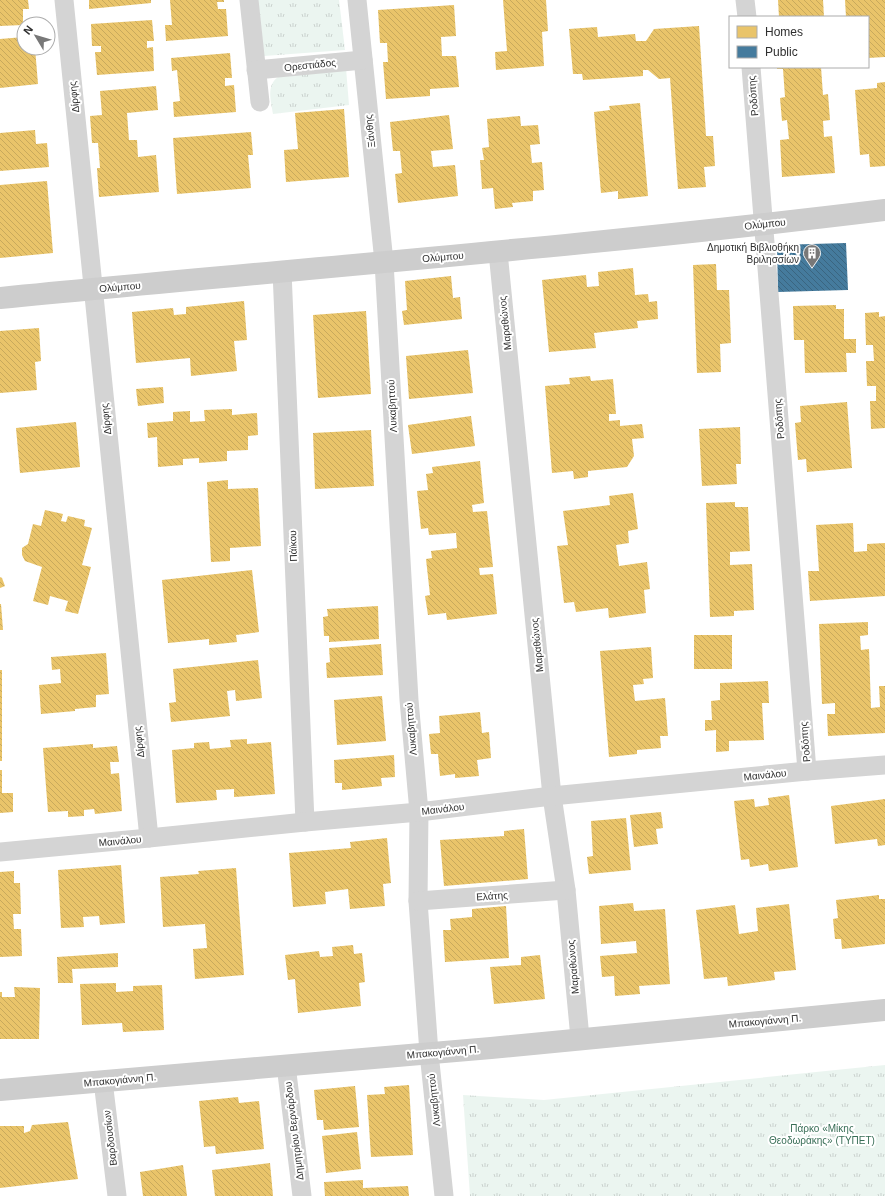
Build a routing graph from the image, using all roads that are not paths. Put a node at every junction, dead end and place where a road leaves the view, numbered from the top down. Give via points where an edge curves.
1 (64, 0) edge
2 (249, 0) edge
3 (357, 0) edge
4 (745, 0) edge
5 (747, 16) edge
6 (363, 60) junction
7 (751, 68) edge
8 (256, 70) junction
9 (260, 102) dead end
10 (885, 210) edge
11 (763, 225) junction
12 (498, 252) junction
13 (384, 262) junction
14 (282, 271) junction
15 (93, 289) junction
16 (0, 298) edge
17 (885, 765) edge
18 (807, 771) junction
19 (552, 796) junction
20 (419, 812) junction
21 (304, 822) junction
22 (149, 838) junction
23 (0, 852) edge
24 (566, 890) junction
25 (418, 901) junction
26 (885, 1010) edge
27 (580, 1038) junction
28 (429, 1053) junction
29 (286, 1065) junction
30 (103, 1081) junction
31 (0, 1090) edge
32 (117, 1196) edge
33 (302, 1196) edge
34 (444, 1196) edge

1 - 15 street, Δίρφης
2 - 8 street
3 - 6 street, Ξάνθης
4 - 5 street
6 - 8 street, Ορεστιάδος
6 - 13 street, Ξάνθης
7 - 11 street, Ροδόπης
8 - 9 street
10 - 11 street, Ολύμπου
11 - 12 street, Ολύμπου
11 - 18 street, Ροδόπης
12 - 13 street, Ολύμπου
12 - 19 street, Μαραθώνος
13 - 14 street, Ολύμπου
13 - 20 street, Λυκαβηττού via 408,700
14 - 15 street, Ολύμπου
14 - 21 street, Πάϊκου
15 - 16 street, Ολύμπου
15 - 22 street, Δίρφης
17 - 18 street, Μαινάλου
18 - 19 street, Μαινάλου
19 - 20 street, Μαινάλου
19 - 24 street, Μαραθώνος
20 - 21 street, Μαινάλου
20 - 25 street, Λυκαβηττού
21 - 22 street, Μαινάλου
22 - 23 street, Μαινάλου
24 - 25 street, Ελάτης
24 - 27 street, Μαραθώνος
25 - 28 street, Λυκαβηττού
26 - 27 street, Μπακογιάννη Π.
27 - 28 street, Μπακογιάννη Π.
28 - 29 street, Μπακογιάννη Π.
28 - 34 street, Λυκαβηττού
29 - 30 street, Μπακογιάννη Π.
29 - 33 street, Δημητρίου Βερνάρδου
30 - 31 street, Μπακογιάννη Π.
30 - 32 street, Βαρδουσίων

